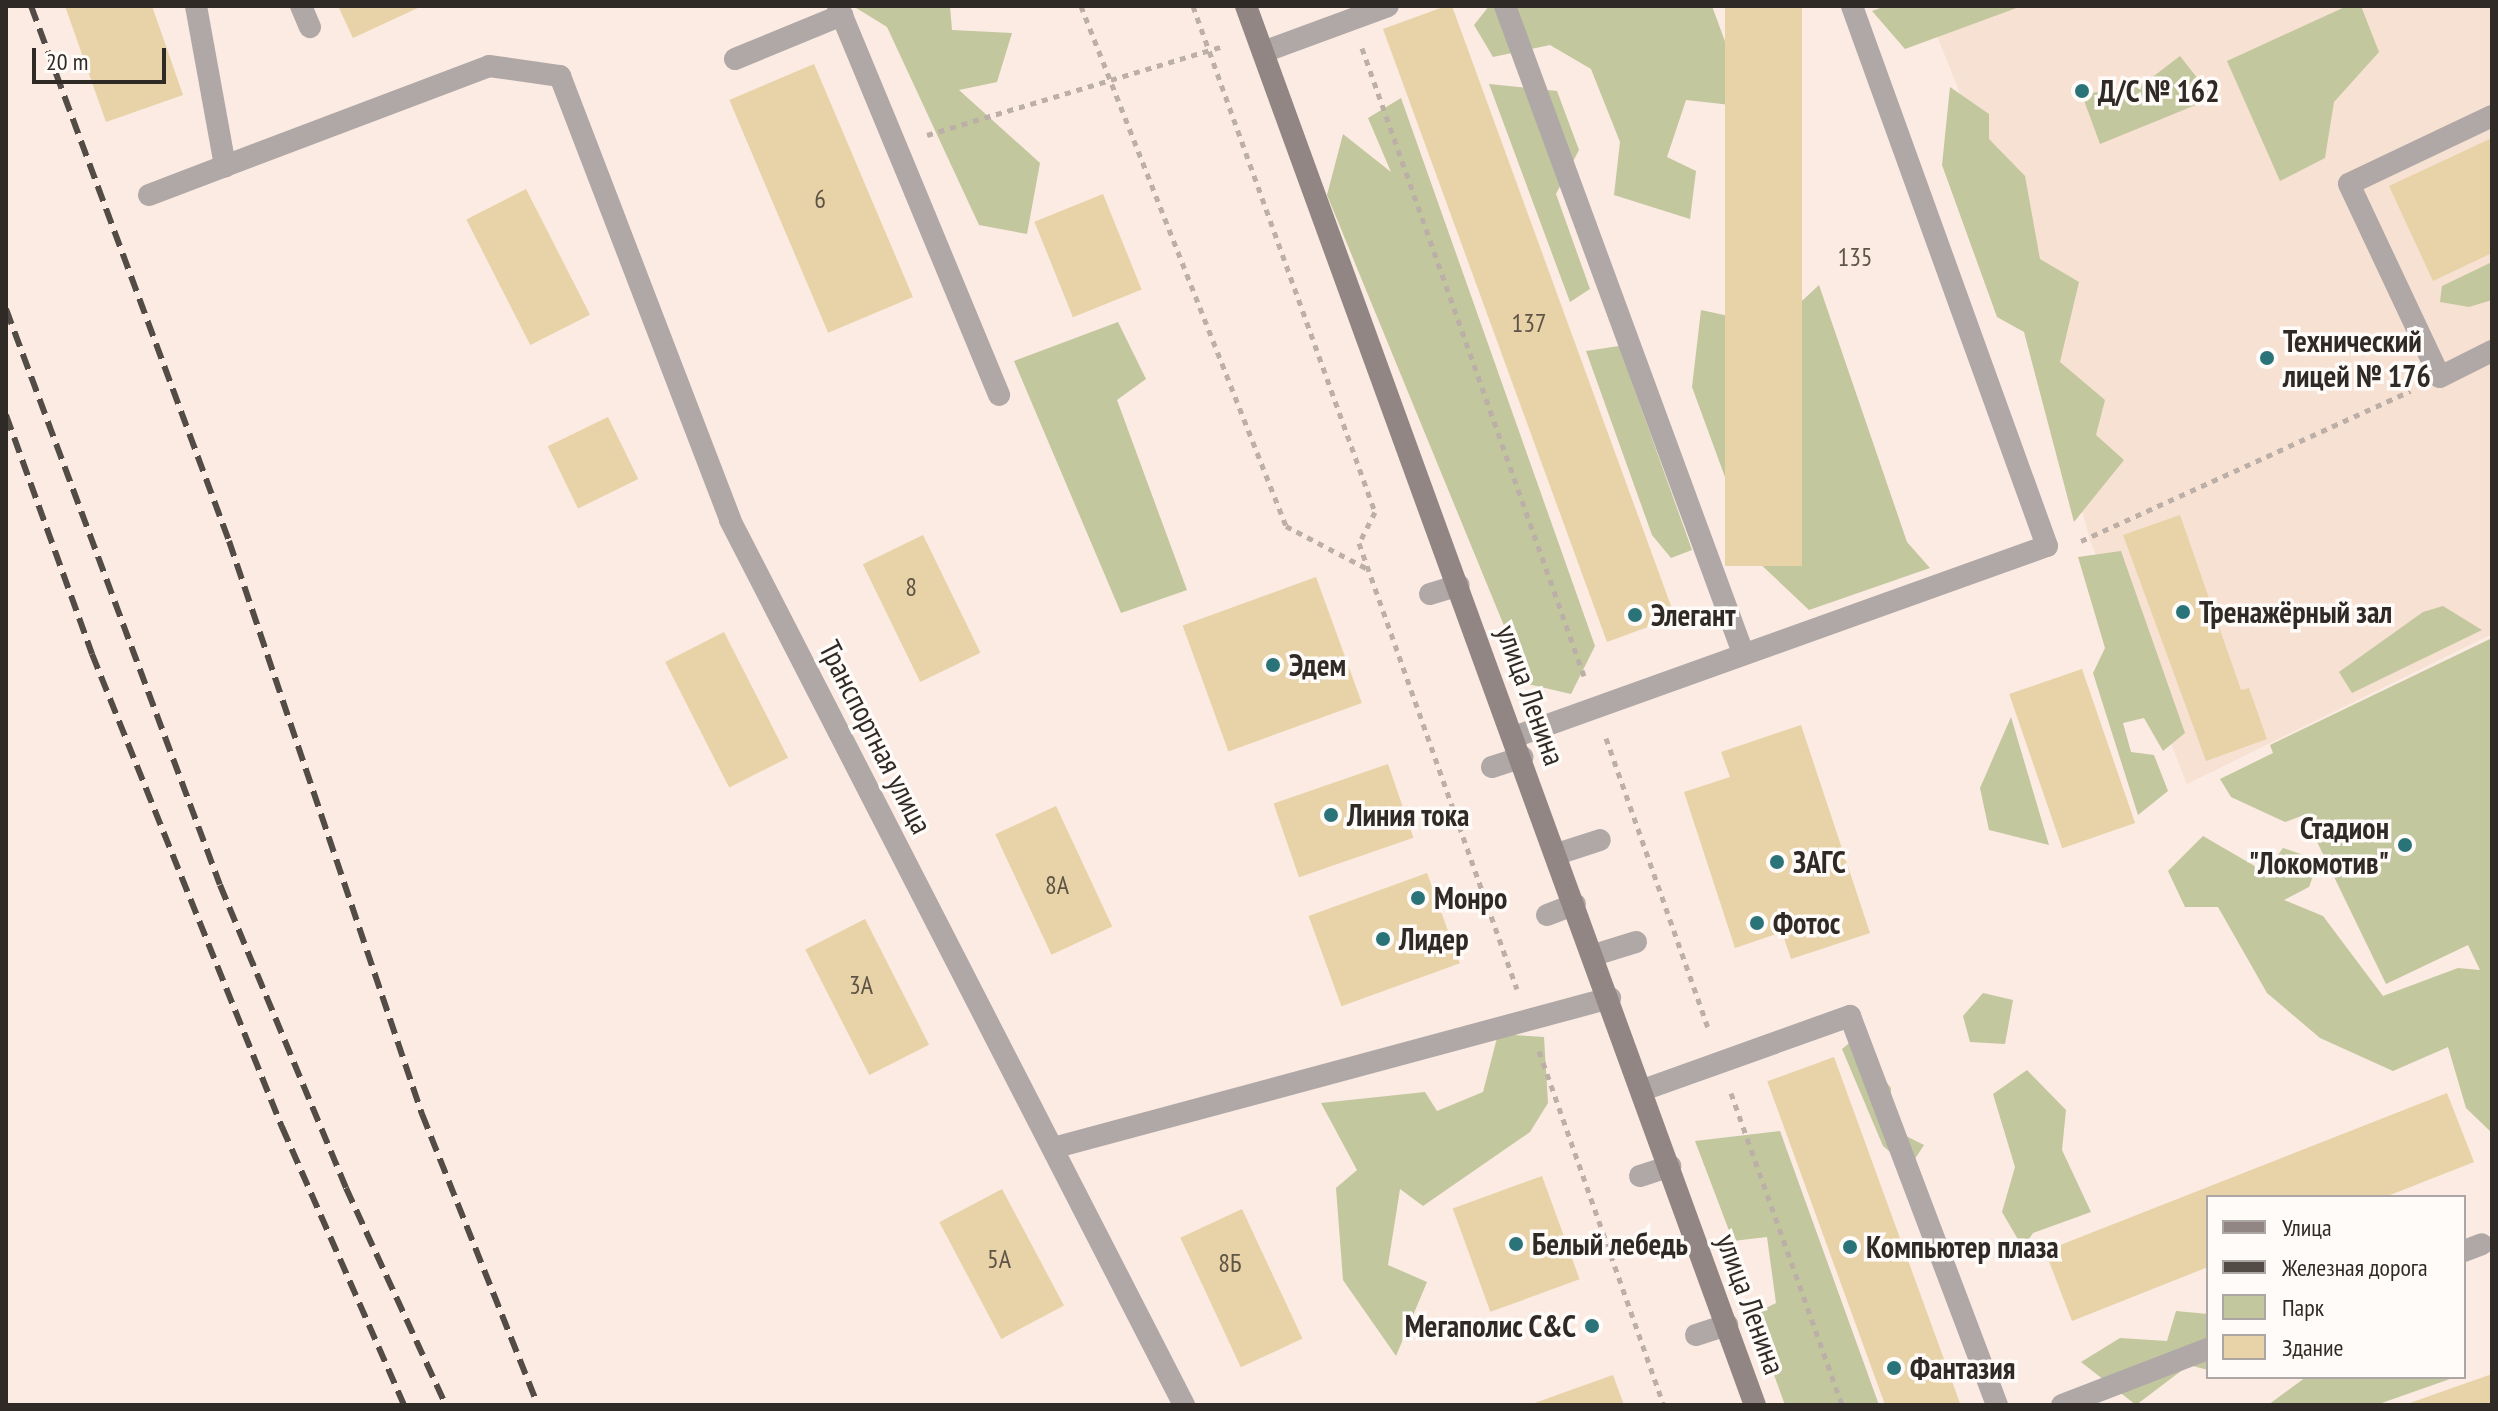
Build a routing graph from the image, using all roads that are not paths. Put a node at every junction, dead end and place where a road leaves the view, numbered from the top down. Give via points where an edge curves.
1 (196, 6) edge
2 (301, 6) edge
3 (1246, 6) edge
4 (1388, 6) edge
5 (1505, 6) edge
6 (1852, 6) edge
7 (840, 11) edge
8 (310, 27) dead end
9 (1260, 44) junction
10 (735, 59) dead end
11 (2492, 116) edge
12 (225, 166) junction
13 (149, 195) dead end
14 (2492, 351) edge
15 (999, 395) dead end
16 (1459, 585) junction
17 (1430, 594) dead end
18 (1743, 653) junction
19 (1518, 747) junction
20 (1492, 767) dead end
21 (1600, 840) dead end
22 (1557, 854) junction
23 (1575, 904) junction
24 (1547, 915) dead end
25 (1636, 942) dead end
26 (1594, 955) junction
27 (1610, 998) junction
28 (1643, 1090) junction
29 (1053, 1148) junction
30 (1670, 1166) junction
31 (1640, 1176) dead end
32 (1727, 1325) junction
33 (1696, 1335) dead end
34 (2206, 1350) edge
35 (1184, 1405) edge
36 (1755, 1405) edge
37 (1997, 1405) edge
38 (2062, 1405) edge

1 - 12 street
2 - 8 street
3 - 9 main road, улица Ленина
4 - 9 street
5 - 18 street
6 - 18 street via 2047,546
7 - 10 street
7 - 15 street
9 - 16 main road, улица Ленина
11 - 14 street via 2349,184 2440,377
12 - 13 street
12 - 29 street, Транспортная улица via 489,66 560,76 730,520
16 - 17 street
16 - 19 main road, улица Ленина
18 - 19 street
19 - 20 street
19 - 22 main road, улица Ленина
21 - 22 street
22 - 23 main road, улица Ленина
23 - 24 street
23 - 26 main road, улица Ленина
25 - 26 street
26 - 27 main road, улица Ленина
27 - 28 main road, улица Ленина
27 - 29 street
28 - 30 main road, улица Ленина
28 - 37 street via 1850,1016
29 - 35 street, Транспортная улица
30 - 31 street
30 - 32 main road, улица Ленина
32 - 33 street
32 - 36 main road, улица Ленина
34 - 38 street

